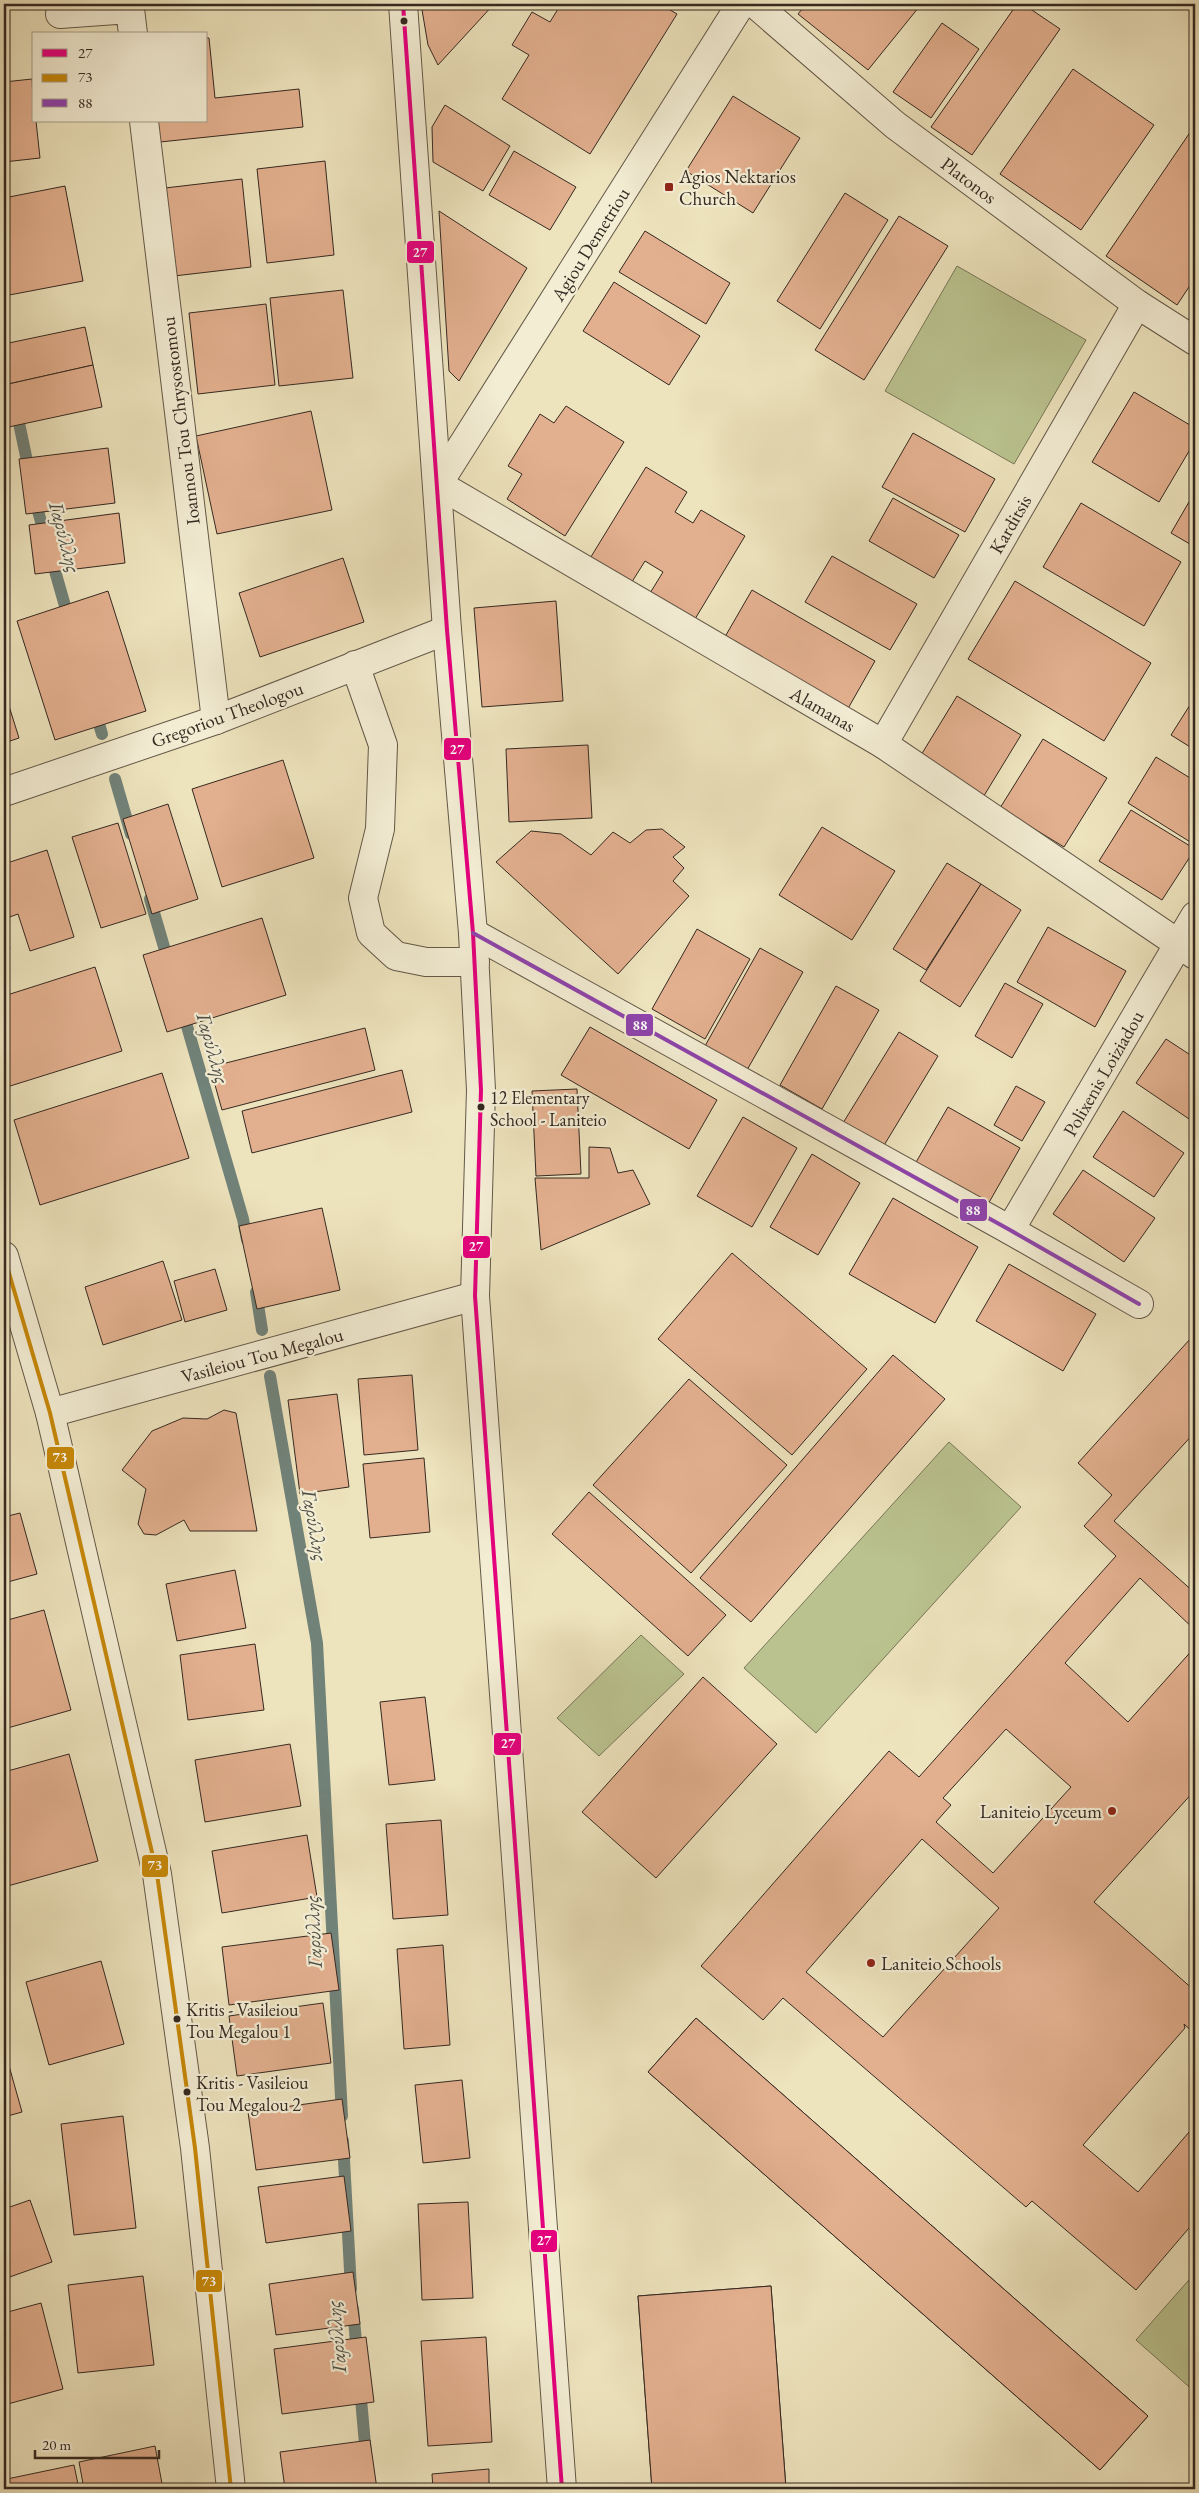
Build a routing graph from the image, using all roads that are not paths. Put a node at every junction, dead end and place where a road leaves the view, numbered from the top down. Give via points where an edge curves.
1 (403, 4) edge
2 (741, 4) edge
3 (755, 4) edge
4 (60, 14) dead end
5 (133, 32) edge
6 (144, 122) edge
7 (1137, 304) junction
8 (1195, 341) edge
9 (438, 484) junction
10 (447, 630) junction
11 (355, 665) junction
12 (216, 720) junction
13 (883, 744) junction
14 (4, 792) edge
15 (1195, 916) edge
16 (474, 933) junction
17 (1186, 950) edge
18 (475, 962) junction
19 (1010, 1230) junction
20 (4, 1256) edge
21 (475, 1296) junction
22 (1139, 1304) dead end
23 (50, 1413) junction
24 (231, 2489) edge
25 (562, 2489) edge

1 - 9 street
2 - 9 street, Agiou Demetriou
3 - 7 street, Platonos via 895,125
4 - 5 street via 130,9
6 - 12 street, Ioannou Tou Chrysostomou
7 - 8 street, Platonos
7 - 13 street, Karditsis
9 - 10 street
9 - 13 street, Alamanas
10 - 11 street, Gregoriou Theologou
10 - 16 street
11 - 12 street, Gregoriou Theologou
11 - 18 street via 383,745 380,829 363,898 371,933 396,956 426,962
12 - 14 street, Gregoriou Theologou
13 - 17 street, Alamanas
15 - 17 street, Polixenis Loiziadou
16 - 18 street
16 - 19 street
17 - 19 street, Polixenis Loiziadou
18 - 21 street via 481,1090
19 - 22 street
20 - 23 street
21 - 23 street, Vasileiou Tou Megalou
21 - 25 street
23 - 24 street via 158,1874 195,2148

